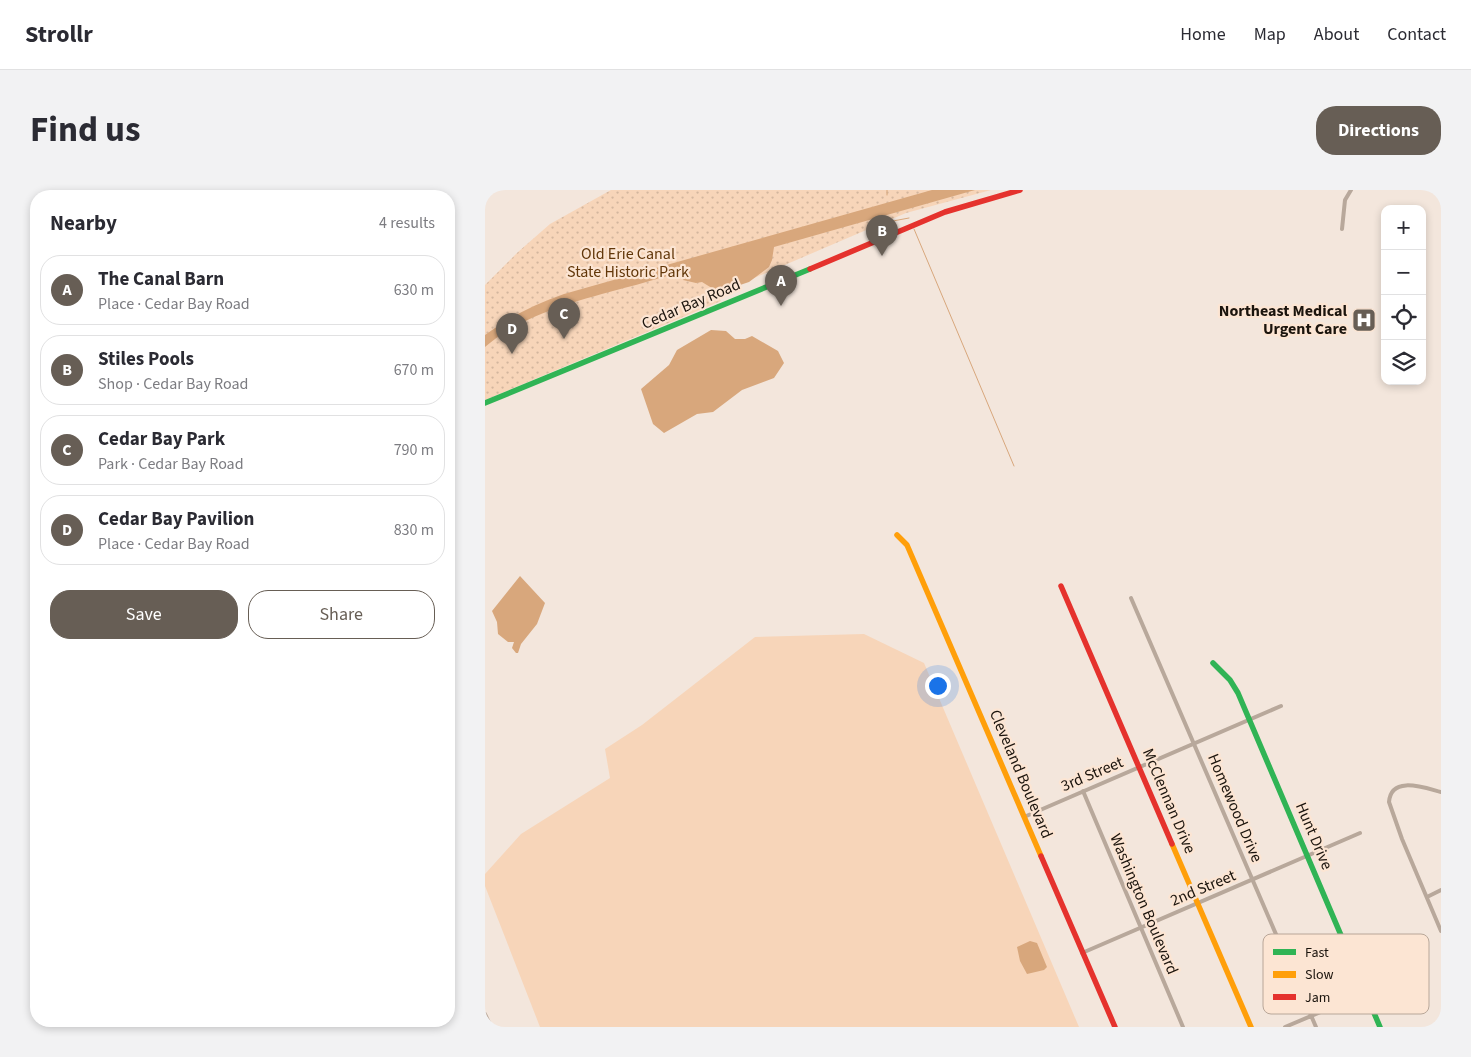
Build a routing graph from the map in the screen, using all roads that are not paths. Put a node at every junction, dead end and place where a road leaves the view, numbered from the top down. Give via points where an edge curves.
1 (1020, 190) edge
2 (1351, 190) edge
3 (1342, 229) dead end
4 (485, 403) edge
5 (897, 535) dead end
6 (1061, 586) dead end
7 (1131, 598) dead end
8 (1213, 663) dead end
9 (1281, 706) dead end
10 (1249, 720) junction
11 (1195, 744) junction
12 (1140, 767) junction
13 (1083, 791) junction
14 (1441, 792) edge
15 (1024, 817) junction
16 (1360, 833) dead end
17 (1307, 857) junction
18 (1252, 880) junction
19 (1441, 890) edge
20 (1427, 897) junction
21 (1199, 903) junction
22 (1141, 929) junction
23 (1441, 931) edge
24 (1275, 934) edge
25 (1340, 934) edge
26 (1082, 953) junction
27 (485, 1014) edge
28 (1316, 1014) edge
29 (1374, 1014) edge
30 (1311, 1016) junction
31 (491, 1027) edge
32 (1115, 1027) edge
33 (1183, 1027) edge
34 (1251, 1027) edge
35 (1285, 1027) edge
36 (1315, 1027) edge
37 (1380, 1027) edge

1 - 4 street, Cedar Bay Road via 917,223
2 - 3 street via 1345,200
5 - 15 street, Cleveland Boulevard via 907,545
6 - 12 street, McClennan Drive
7 - 11 street, Homewood Drive
8 - 10 street, Hunt Drive via 1231,680
9 - 10 street, 3rd Street
10 - 11 street, 3rd Street
10 - 17 street, Hunt Drive
11 - 12 street, 3rd Street
11 - 18 street, Homewood Drive
12 - 13 street, 3rd Street
12 - 21 street, McClennan Drive
13 - 15 street, 3rd Street
13 - 22 street, Washington Boulevard
14 - 20 street via 1405,784 1393,790 1389,798
15 - 26 street, Cleveland Boulevard
16 - 17 street, 2nd Street
17 - 18 street, 2nd Street
17 - 25 street, Hunt Drive
18 - 21 street, 2nd Street
18 - 24 street, Homewood Drive
19 - 20 street
20 - 23 street
21 - 22 street, 2nd Street
21 - 34 street, McClennan Drive
22 - 26 street, 2nd Street
22 - 33 street, Washington Boulevard
26 - 32 street, Cleveland Boulevard
27 - 31 street
28 - 30 street
29 - 37 street, Hunt Drive
30 - 35 street
30 - 36 street, Homewood Drive

